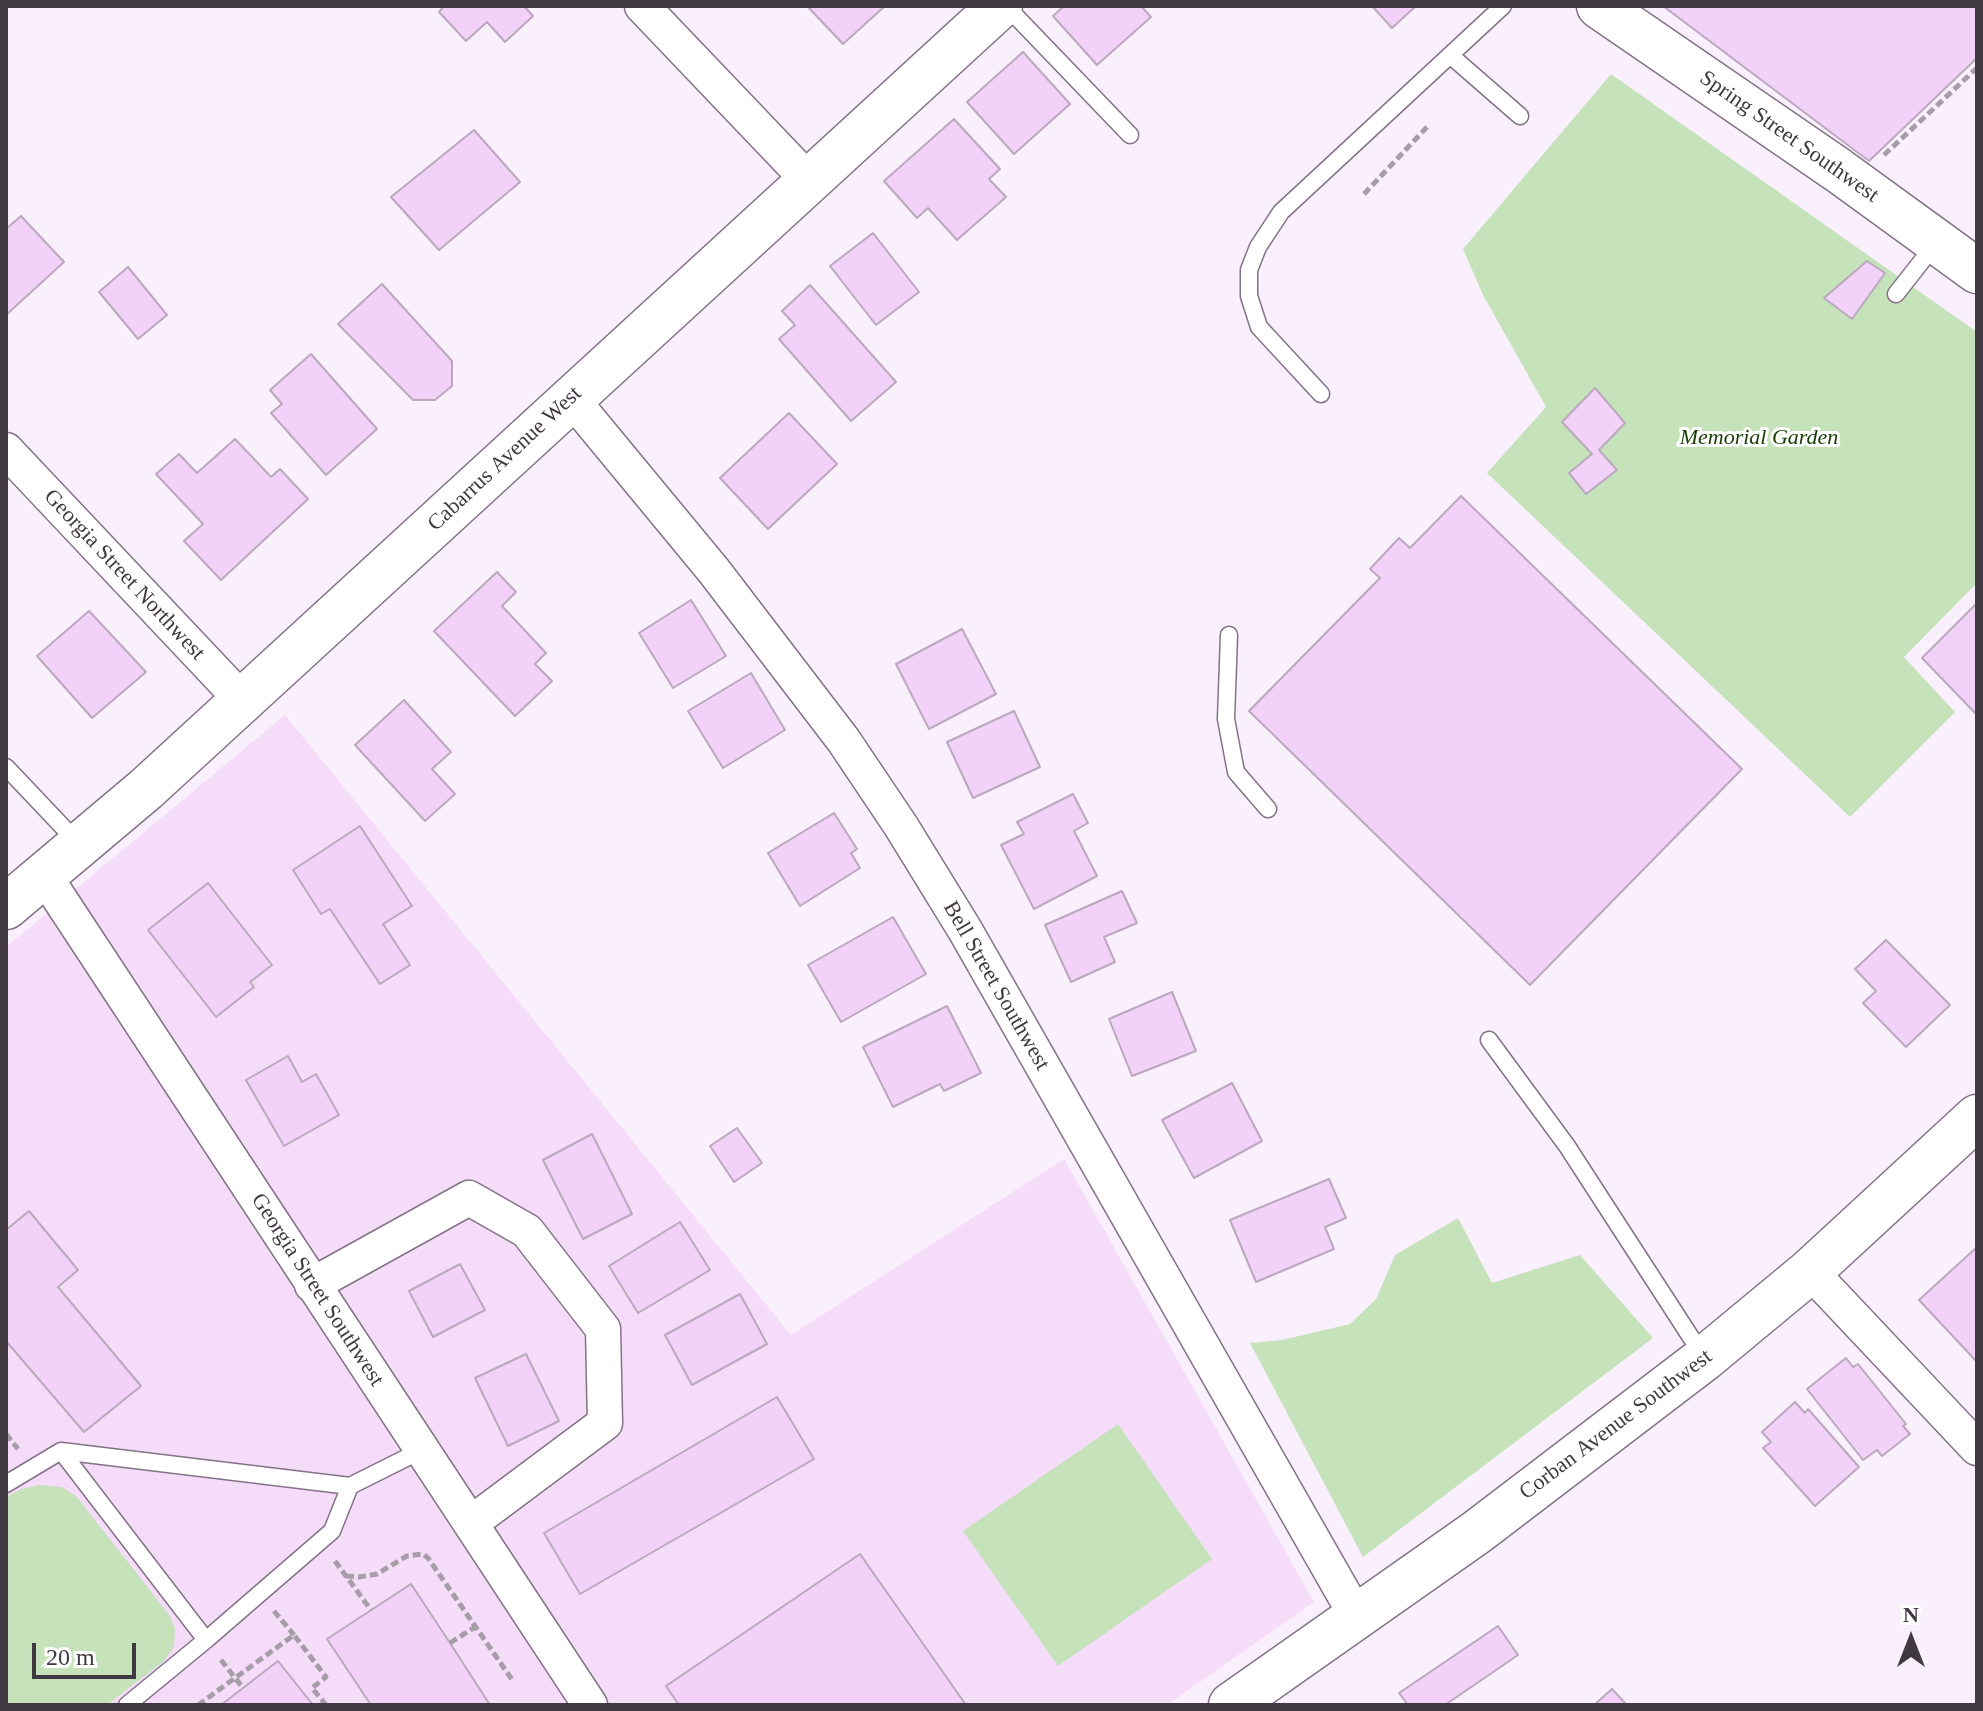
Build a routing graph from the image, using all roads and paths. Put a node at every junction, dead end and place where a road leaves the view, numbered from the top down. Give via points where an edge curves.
1 (642, 6) edge
2 (1000, 6) edge
3 (1006, 6) edge
4 (1503, 6) edge
5 (1599, 6) edge
6 (1450, 55) junction
7 (1977, 68) edge
8 (1520, 116) dead end
9 (1427, 127) dead end
10 (1130, 135) dead end
11 (1880, 158) dead end
12 (810, 182) junction
13 (1364, 194) dead end
14 (1937, 242) junction
15 (1977, 271) edge
16 (1896, 294) dead end
17 (1321, 394) dead end
18 (571, 398) junction
19 (6, 450) edge
20 (1229, 635) dead end
21 (242, 700) junction
22 (7, 770) edge
23 (1268, 809) dead end
24 (80, 845) junction
25 (44, 875) junction
26 (6, 907) edge
27 (1489, 1040) dead end
28 (1977, 1117) edge
29 (1810, 1271) junction
30 (312, 1285) junction
31 (1705, 1358) junction
32 (1977, 1448) edge
33 (422, 1450) junction
34 (61, 1451) junction
35 (6, 1484) edge
36 (350, 1486) junction
37 (471, 1523) junction
38 (320, 1541) junction
39 (346, 1576) junction
40 (371, 1610) dead end
41 (1357, 1617) junction
42 (475, 1627) junction
43 (206, 1640) junction
44 (450, 1643) dead end
45 (234, 1677) junction
46 (513, 1681) dead end
47 (243, 1688) dead end
48 (127, 1705) edge
49 (198, 1705) edge
50 (326, 1705) edge
51 (590, 1705) edge
52 (1231, 1705) edge

1 - 12 street
2 - 12 street, Cabarrus Avenue West
3 - 10 lane
4 - 6 lane
5 - 14 street, Spring Street Southwest
6 - 8 lane
6 - 17 lane via 1281,212 1249,270 1249,296 1259,327
7 - 11 path
9 - 13 path
12 - 18 street, Cabarrus Avenue West
14 - 15 street, Spring Street Southwest
14 - 16 lane
18 - 21 street, Cabarrus Avenue West
18 - 41 street, Bell Street Southwest via 714,571 844,741 901,826
19 - 21 street, Georgia Street Northwest
20 - 23 lane via 1226,719 1236,772
21 - 24 street, Cabarrus Avenue West
22 - 24 lane
24 - 25 street, Cabarrus Avenue West
25 - 26 street, Cabarrus Avenue West
25 - 30 street, Georgia Street Southwest
27 - 31 lane via 1567,1146
28 - 29 street, Corban Avenue Southwest
29 - 31 street, Corban Avenue Southwest
29 - 32 street
30 - 33 street, Georgia Street Southwest
30 - 37 street via 469,1198 527,1231 603,1329 605,1423
31 - 41 street, Corban Avenue Southwest
33 - 36 lane
33 - 37 street, Georgia Street Southwest
34 - 35 lane
34 - 36 lane
34 - 43 lane
36 - 38 lane via 332,1531
37 - 51 street, Georgia Street Southwest
38 - 39 path
38 - 43 lane
39 - 40 path
39 - 42 path via 377,1574 407,1556 423,1554
41 - 52 street, Corban Avenue Southwest
42 - 44 path
42 - 46 path
43 - 45 path
43 - 48 lane
45 - 47 path
45 - 49 path
45 - 50 path via 294,1635 326,1677 312,1688

